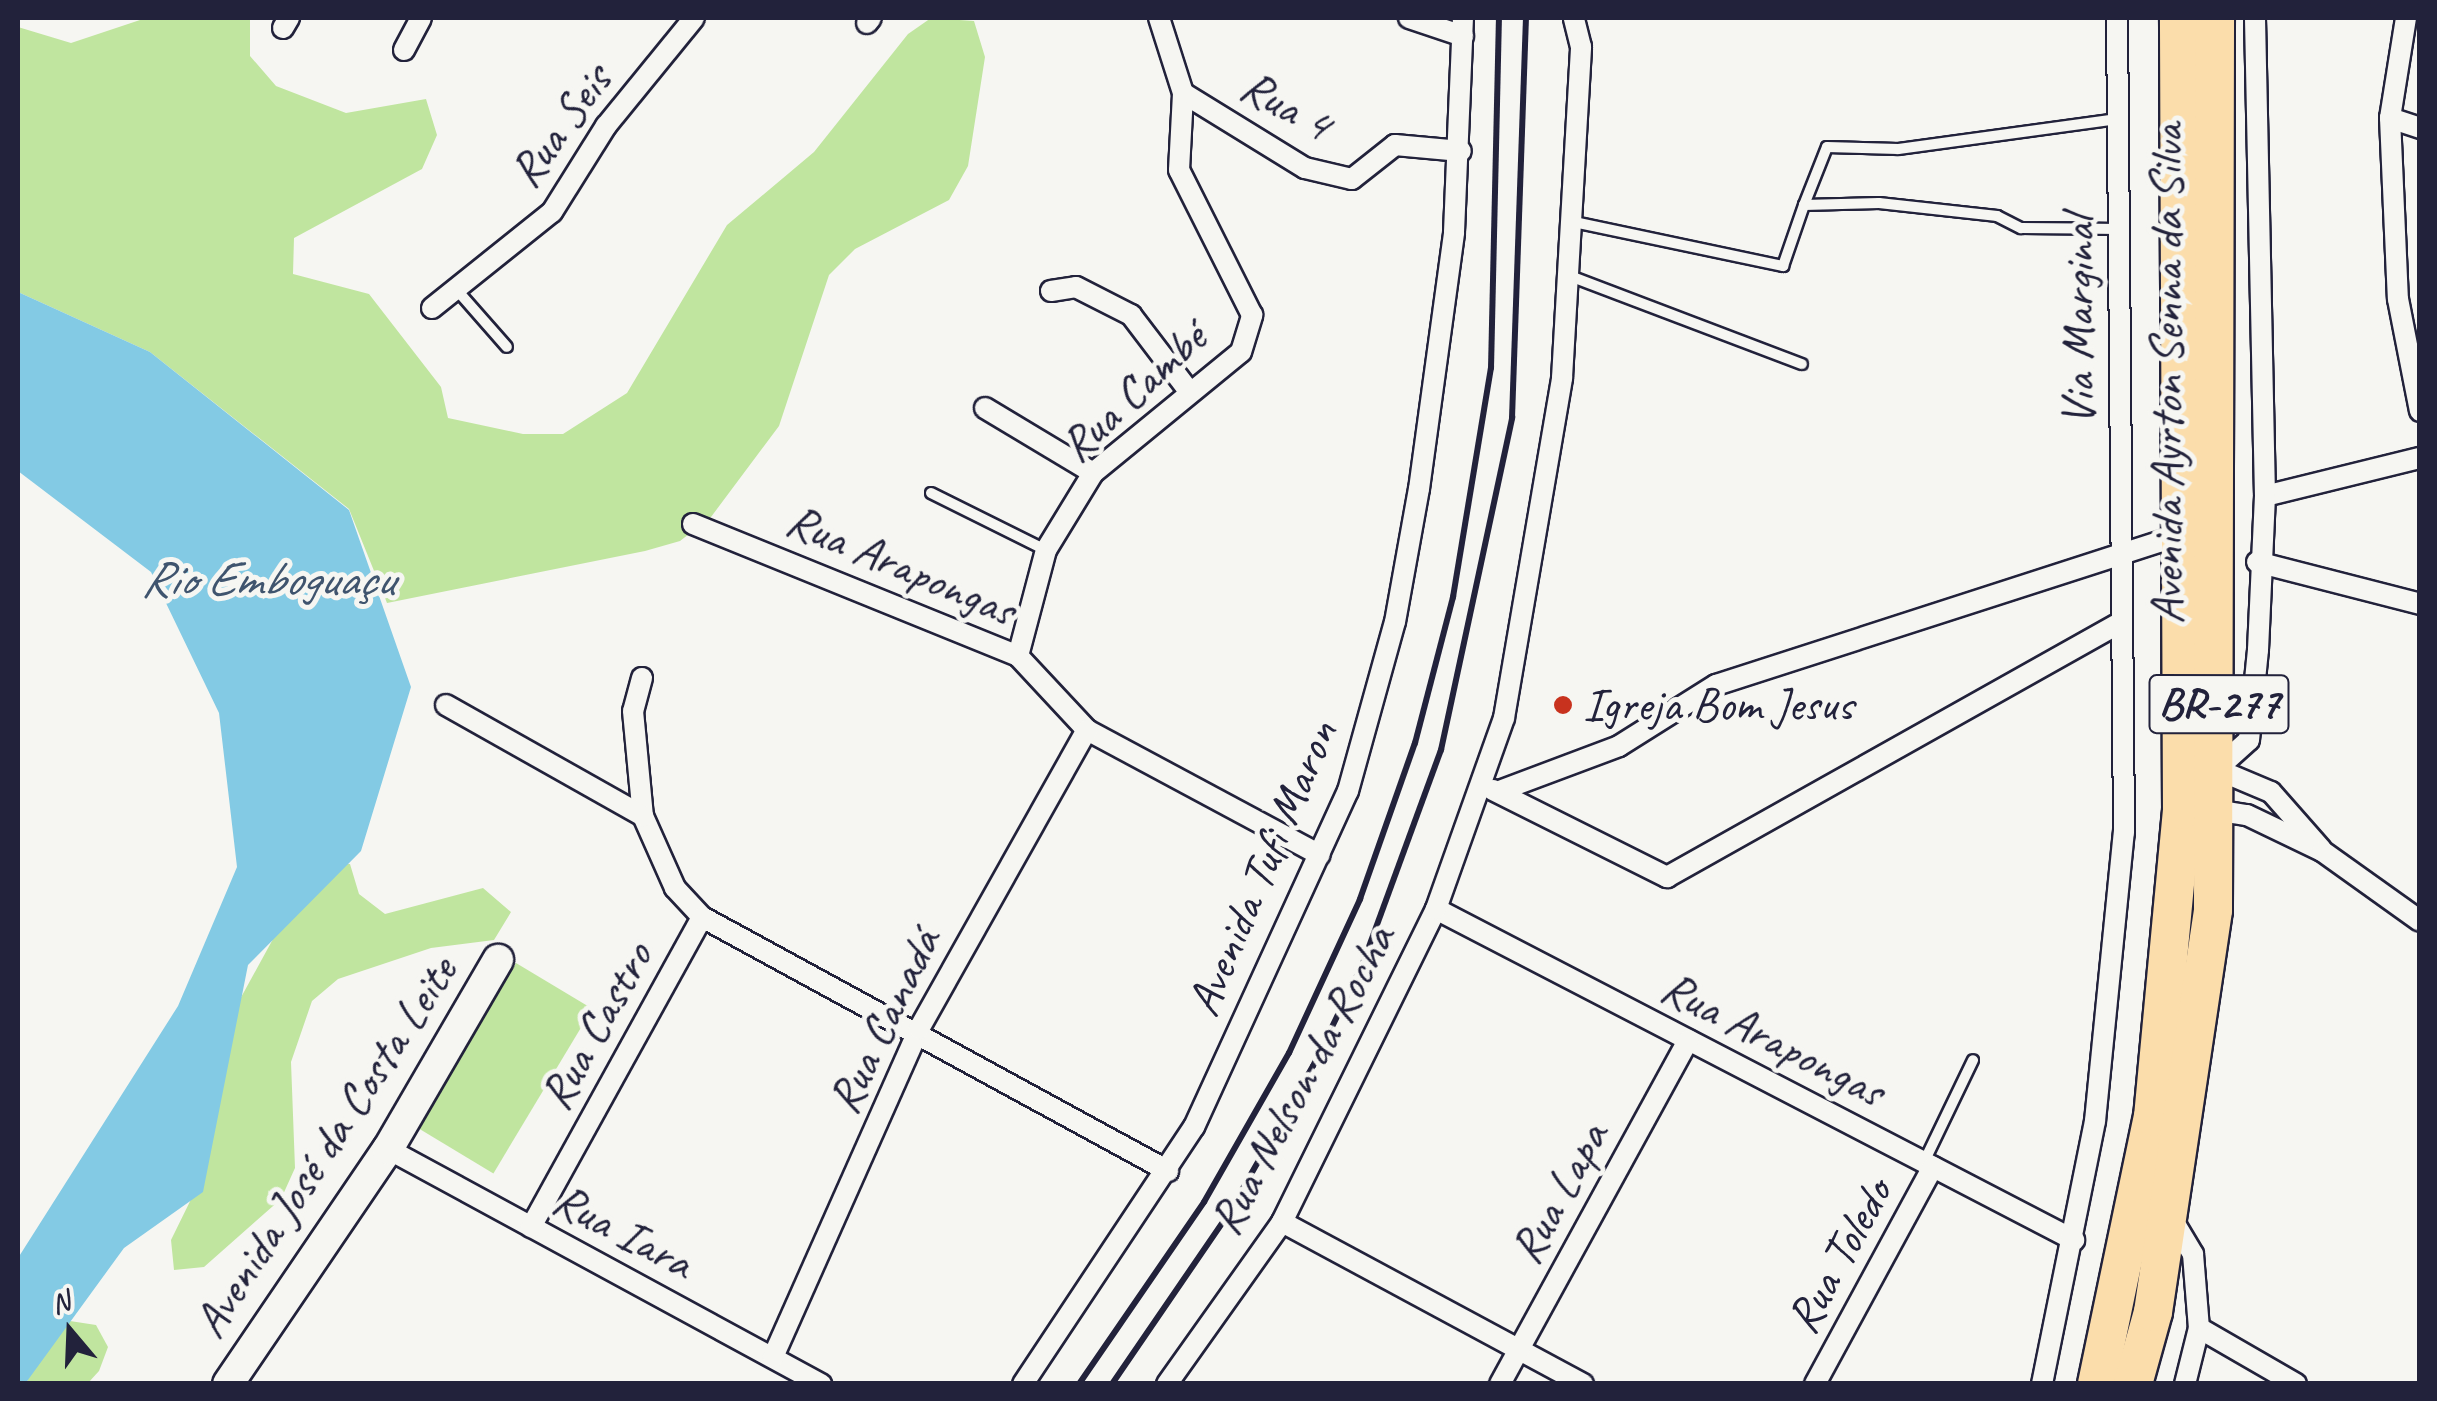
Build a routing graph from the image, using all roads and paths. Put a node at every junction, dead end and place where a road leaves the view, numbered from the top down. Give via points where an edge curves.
1 (421, 18) edge
2 (694, 18) edge
3 (1158, 18) edge
4 (1409, 18) edge
5 (1574, 18) edge
6 (2116, 18) edge
7 (2179, 18) edge
8 (2215, 18) edge
9 (2255, 18) edge
10 (2406, 18) edge
11 (1463, 27) edge
12 (404, 50) dead end
13 (1184, 93) junction
14 (2390, 118) junction
15 (2118, 119) junction
16 (2420, 128) edge
17 (1460, 151) junction
18 (1804, 205) junction
19 (1574, 222) junction
20 (2119, 229) junction
21 (1570, 276) junction
22 (456, 290) junction
23 (1051, 291) dead end
24 (432, 308) dead end
25 (507, 347) dead end
26 (1802, 364) dead end
27 (1190, 391) junction
28 (985, 408) dead end
29 (2420, 411) edge
30 (2420, 458) edge
31 (1092, 472) junction
32 (931, 494) dead end
33 (2266, 496) junction
34 (692, 524) dead end
35 (2180, 535) junction
36 (1046, 550) junction
37 (2116, 550) junction
38 (2257, 562) junction
39 (2420, 604) edge
40 (2116, 625) junction
41 (1018, 656) junction
42 (642, 678) dead end
43 (446, 706) dead end
44 (1086, 730) junction
45 (2202, 765) junction
46 (1492, 790) junction
47 (2200, 810) junction
48 (644, 816) junction
49 (2322, 851) junction
50 (1320, 855) junction
51 (1436, 909) junction
52 (702, 917) junction
53 (2420, 921) edge
54 (498, 960) dead end
55 (919, 1029) junction
56 (1688, 1040) junction
57 (1973, 1060) dead end
58 (388, 1149) junction
59 (1928, 1164) junction
60 (1168, 1171) junction
61 (2169, 1214) junction
62 (1282, 1222) junction
63 (531, 1227) junction
64 (2074, 1240) junction
65 (2199, 1328) junction
66 (1519, 1349) junction
67 (772, 1358) junction
68 (228, 1384) edge
69 (820, 1384) edge
70 (1022, 1384) edge
71 (1167, 1384) edge
72 (1500, 1384) edge
73 (1583, 1384) edge
74 (1815, 1384) edge
75 (2042, 1384) edge
76 (2097, 1384) edge
77 (2133, 1384) edge
78 (2185, 1384) edge
79 (2296, 1384) edge

1 - 12 street
2 - 22 street, Rua Seis via 606,126 552,212
3 - 13 street, Rua Cambé
4 - 11 street
5 - 19 street, Rua Nelson da Rocha via 1582,47
6 - 15 street, Via Marginal
7 - 35 highway, Avenida Ayrton Senna da Silva / BR-277
8 - 45 highway, Avenida Ayrton Senna da Silva / BR-277
9 - 33 street
10 - 14 street
11 - 17 street, Avenida Tufi Maron
13 - 17 street, Rua 4 via 1305,168 1352,179 1395,144
13 - 27 street, Rua Cambé via 1180,170 1252,315 1241,352
14 - 16 street
14 - 29 street via 2398,299
15 - 18 lane via 1898,149 1827,147
15 - 20 street, Via Marginal
17 - 50 street, Avenida Tufi Maron via 1395,622
18 - 19 lane via 1784,266
18 - 20 lane via 1879,204 1997,216 2021,228
19 - 21 street, Rua Nelson da Rocha
20 - 37 street, Via Marginal
21 - 26 lane
21 - 46 street, Rua Nelson da Rocha via 1524,620
22 - 24 street, Rua Seis
22 - 25 lane
23 - 27 street via 1076,287 1131,315
27 - 31 street, Rua Cambé
28 - 31 street
30 - 33 street
31 - 36 street, Rua Cambé
32 - 36 lane
33 - 38 street
34 - 41 street, Rua Arapongas
35 - 37 street
35 - 45 highway, Avenida Ayrton Senna da Silva / BR-277
36 - 41 street, Rua Cambé
37 - 40 street, Via Marginal
37 - 46 street via 1716,685 1620,746
38 - 39 street
38 - 45 street via 2249,740
40 - 46 street via 1668,877
40 - 64 street, Via Marginal via 2124,832
41 - 44 street, Rua Arapongas
42 - 48 street via 634,741
43 - 48 street
44 - 50 street, Rua Arapongas
44 - 55 street, Rua Canadá
45 - 47 highway, Avenida Ayrton Senna da Silva / BR-277
45 - 49 street via 2246,774 2300,816
46 - 51 street, Rua Nelson da Rocha
47 - 49 street
47 - 61 highway, Avenida Ayrton Senna da Silva / BR-277
47 - 76 highway, Avenida Ayrton Senna da Silva / BR-277 via 2153,1117
48 - 52 street via 675,888
49 - 53 street
50 - 60 street, Avenida Tufi Maron
51 - 56 street, Rua Arapongas
51 - 62 street, Rua Nelson da Rocha
52 - 55 street
52 - 63 street, Rua Castro
54 - 58 street, Avenida José da Costa Leite
55 - 60 street
55 - 67 street, Rua Canadá
56 - 59 street, Rua Arapongas
56 - 66 street, Rua Lapa
57 - 59 lane
58 - 63 street, Rua Iara
58 - 68 street, Avenida José da Costa Leite
59 - 64 street, Rua Arapongas
59 - 74 street, Rua Toledo
60 - 70 street, Avenida Tufi Maron
61 - 65 street via 2193,1254
61 - 77 highway, Avenida Ayrton Senna da Silva / BR-277
62 - 66 street
62 - 71 street, Rua Nelson da Rocha
63 - 67 street, Rua Iara
64 - 75 street, Via Marginal
65 - 78 street
65 - 79 street
66 - 72 street, Rua Lapa
66 - 73 street
67 - 69 street, Rua Iara

